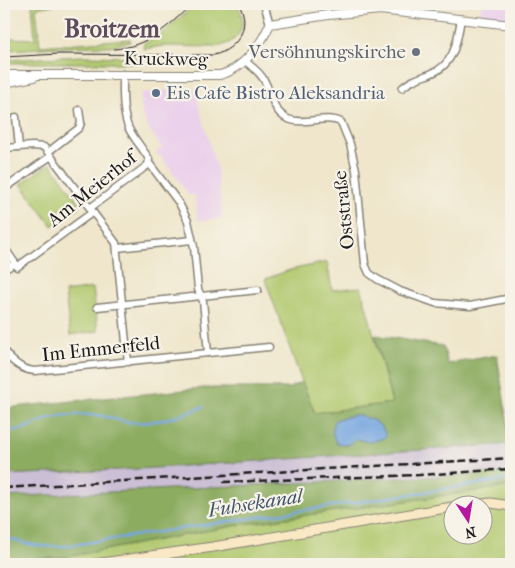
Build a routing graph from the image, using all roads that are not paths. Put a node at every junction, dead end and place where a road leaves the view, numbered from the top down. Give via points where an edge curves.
1 (264, 4) edge
2 (461, 19) junction
3 (270, 24) junction
4 (511, 25) edge
5 (245, 61) junction
6 (123, 74) junction
7 (4, 75) edge
8 (38, 76) junction
9 (4, 83) edge
10 (402, 88) dead end
11 (79, 110) dead end
12 (16, 117) dead end
13 (19, 147) junction
14 (4, 148) edge
15 (49, 154) junction
16 (149, 163) junction
17 (4, 189) edge
18 (90, 208) junction
19 (192, 240) junction
20 (4, 247) edge
21 (117, 248) junction
22 (15, 263) junction
23 (4, 270) edge
24 (258, 290) dead end
25 (200, 295) junction
26 (511, 298) edge
27 (122, 304) junction
28 (97, 306) dead end
29 (269, 347) dead end
30 (4, 351) edge
31 (208, 353) junction
32 (128, 362) junction
33 (492, 503) edge
34 (511, 506) edge
35 (442, 509) edge
36 (95, 564) edge

1 - 3 street
2 - 3 street via 380,10
2 - 4 street
2 - 10 street via 450,60 442,68 410,81
3 - 5 street, Kruckweg
5 - 6 street, Kruckweg via 229,72 214,76
5 - 26 street, Oststraße via 262,77 272,103 284,117 341,122 356,170 364,258 372,276 422,300 441,304 470,306
6 - 8 street, Kruckweg
6 - 16 street, Am Meierhof via 127,124
7 - 8 street, Kruckweg
8 - 9 street, Kruckweg
11 - 15 street via 79,128
12 - 13 street
13 - 14 street
13 - 15 street via 44,147
15 - 17 street
15 - 18 street
16 - 18 street, Am Meierhof
16 - 19 street via 184,210
18 - 21 street
18 - 22 street, Am Meierhof via 92,212 38,252 17,266
19 - 21 street
19 - 25 street
20 - 22 street
21 - 27 street
22 - 23 street, Am Meierhof
24 - 25 street
25 - 27 street
25 - 31 street
27 - 28 street
27 - 32 street
29 - 31 street, Im Emmerfeld
30 - 32 street, Im Emmerfeld via 19,366 31,371
31 - 32 street, Im Emmerfeld
33 - 34 main road
35 - 36 main road

